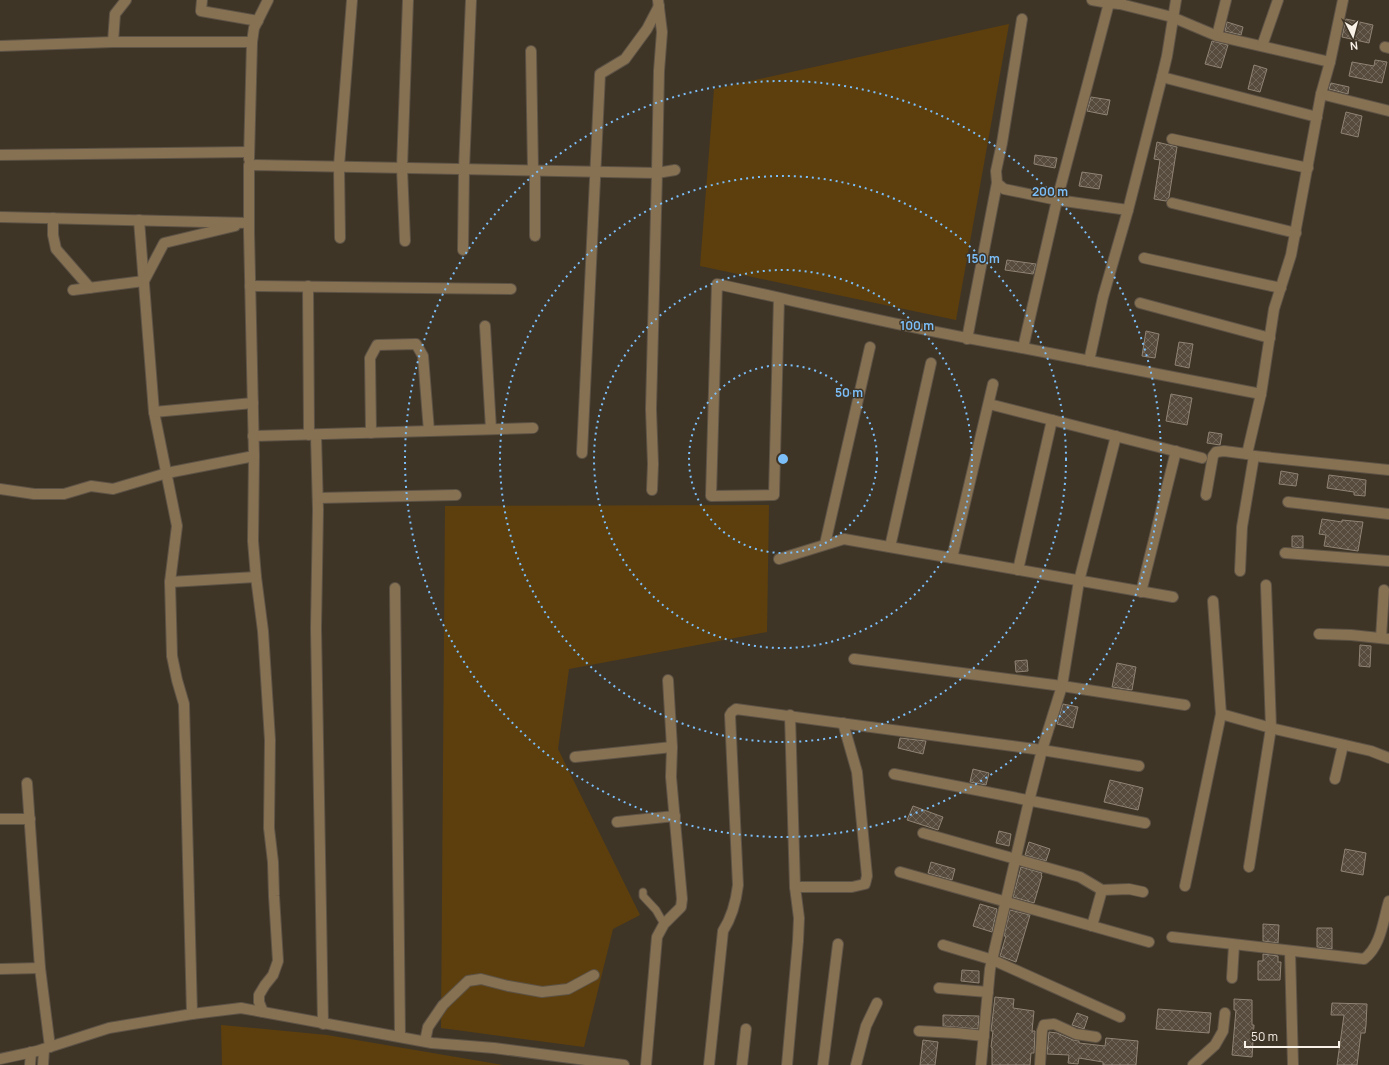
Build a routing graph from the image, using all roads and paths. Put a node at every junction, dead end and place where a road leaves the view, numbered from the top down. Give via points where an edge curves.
1 (126, 0) edge
2 (202, 0) edge
3 (268, 0) edge
4 (352, 0) edge
5 (408, 0) edge
6 (471, 0) edge
7 (1092, 0) edge
8 (1176, 0) edge
9 (1226, 0) edge
10 (1278, 0) edge
11 (1343, 0) edge
12 (1121, 2) edge
13 (658, 3) edge
14 (1109, 4) junction
15 (1172, 17) junction
16 (1022, 19) dead end
17 (258, 20) junction
18 (1217, 36) junction
19 (113, 42) junction
20 (252, 42) junction
21 (0, 46) edge
22 (1262, 46) junction
23 (531, 51) dead end
24 (1330, 62) junction
25 (1162, 77) junction
26 (1321, 94) junction
27 (1389, 111) edge
28 (1317, 117) junction
29 (1172, 139) dead end
30 (249, 152) junction
31 (0, 155) edge
32 (249, 165) junction
33 (338, 166) junction
34 (402, 168) junction
35 (1308, 168) junction
36 (464, 169) junction
37 (675, 170) dead end
38 (534, 171) junction
39 (595, 172) junction
40 (657, 173) junction
41 (997, 183) junction
42 (1057, 200) junction
43 (1172, 203) dead end
44 (1128, 210) junction
45 (0, 217) edge
46 (52, 218) junction
47 (140, 220) junction
48 (249, 223) junction
49 (1296, 233) junction
50 (535, 236) dead end
51 (340, 238) dead end
52 (405, 241) dead end
53 (463, 250) dead end
54 (1144, 258) dead end
55 (144, 281) junction
56 (250, 286) junction
57 (308, 286) junction
58 (90, 288) junction
59 (1281, 288) junction
60 (511, 289) dead end
61 (73, 290) dead end
62 (778, 298) junction
63 (1140, 303) dead end
64 (485, 326) dead end
65 (1270, 338) junction
66 (967, 339) junction
67 (870, 347) dead end
68 (1023, 348) junction
69 (1089, 361) junction
70 (931, 363) dead end
71 (993, 384) dead end
72 (1261, 394) junction
73 (253, 403) junction
74 (989, 404) junction
75 (154, 412) junction
76 (1052, 420) junction
77 (533, 428) dead end
78 (491, 429) junction
79 (429, 431) junction
80 (371, 433) junction
81 (313, 435) junction
82 (253, 436) junction
83 (1116, 436) junction
84 (1176, 451) junction
85 (582, 453) dead end
86 (1251, 455) junction
87 (254, 456) junction
88 (1202, 458) dead end
89 (1389, 470) edge
90 (167, 473) junction
91 (0, 489) edge
92 (652, 490) dead end
93 (456, 495) dead end
94 (1206, 495) dead end
95 (318, 498) junction
96 (1288, 502) dead end
97 (1389, 514) edge
98 (825, 544) junction
99 (890, 547) junction
100 (1285, 553) dead end
101 (952, 558) junction
102 (779, 559) dead end
103 (1389, 561) edge
104 (1018, 570) junction
105 (1240, 571) dead end
106 (256, 577) junction
107 (1079, 581) junction
108 (170, 582) junction
109 (1266, 585) dead end
110 (395, 588) dead end
111 (1384, 590) dead end
112 (1141, 592) junction
113 (1173, 597) dead end
114 (1213, 601) dead end
115 (1319, 634) dead end
116 (1385, 638) edge
117 (854, 659) dead end
118 (668, 680) dead end
119 (1062, 686) junction
120 (1185, 705) dead end
121 (1221, 714) junction
122 (790, 715) junction
123 (843, 723) junction
124 (1271, 728) junction
125 (1343, 745) junction
126 (672, 747) junction
127 (1042, 750) junction
128 (575, 757) dead end
129 (1389, 758) edge
130 (1139, 766) dead end
131 (894, 774) dead end
132 (1335, 779) dead end
133 (27, 783) dead end
134 (1029, 801) junction
135 (674, 816) junction
136 (0, 819) edge
137 (30, 819) junction
138 (617, 822) dead end
139 (1145, 823) dead end
140 (923, 833) dead end
141 (1015, 858) junction
142 (1249, 866) dead end
143 (900, 872) dead end
144 (1185, 886) dead end
145 (795, 887) junction
146 (1102, 890) junction
147 (643, 892) dead end
148 (1143, 892) dead end
149 (1389, 901) edge
150 (1005, 902) junction
151 (664, 924) junction
152 (1092, 926) junction
153 (1172, 937) dead end
154 (1149, 942) dead end
155 (838, 944) dead end
156 (943, 945) dead end
157 (1234, 945) junction
158 (1290, 951) junction
159 (993, 960) junction
160 (40, 968) junction
161 (0, 969) edge
162 (594, 975) dead end
163 (1232, 978) dead end
164 (940, 988) dead end
165 (988, 992) junction
166 (877, 1003) dead end
167 (263, 1012) junction
168 (1225, 1013) dead end
169 (192, 1014) junction
170 (1120, 1017) dead end
171 (323, 1024) junction
172 (746, 1029) dead end
173 (919, 1032) dead end
174 (984, 1036) junction
175 (400, 1037) junction
176 (1096, 1037) dead end
177 (425, 1041) junction
178 (47, 1048) junction
179 (31, 1052) junction
180 (0, 1058) edge
181 (30, 1065) edge
182 (43, 1065) edge
183 (624, 1065) edge
184 (646, 1065) edge
185 (709, 1065) edge
186 (742, 1065) edge
187 (787, 1065) edge
188 (823, 1065) edge
189 (856, 1065) edge
190 (981, 1065) edge
191 (1040, 1065) edge
192 (1193, 1065) edge
193 (1293, 1065) edge

1 - 19 street via 115,14
2 - 17 street via 201,11
3 - 17 street
4 - 33 street
5 - 34 street
6 - 36 street
7 - 14 street
8 - 15 street
9 - 18 street
10 - 22 street
11 - 24 street
12 - 14 street
12 - 15 street
13 - 39 street via 647,28 625,59 600,74
13 - 40 street via 662,32
14 - 42 street
15 - 18 street
15 - 25 street
16 - 41 street via 996,171
17 - 20 street
18 - 22 street
19 - 20 street
19 - 21 street
20 - 30 street
22 - 24 street
23 - 38 street
24 - 26 street
25 - 28 street
25 - 44 street
26 - 27 street
26 - 28 street
28 - 35 street
29 - 35 street
30 - 31 street
30 - 32 street
32 - 33 street
32 - 48 street
33 - 34 street
33 - 51 street
34 - 36 street
34 - 52 street
35 - 49 street
36 - 38 street
36 - 53 street
37 - 40 street
38 - 39 street
38 - 50 street
39 - 40 street
39 - 85 street
40 - 92 street via 651,409
41 - 42 street via 1004,189
41 - 66 street
42 - 44 street
42 - 68 street
43 - 49 street
44 - 69 street via 1103,297
45 - 46 street
46 - 47 street
46 - 58 street via 56,249
47 - 48 street
47 - 55 street
48 - 55 street via 164,243
48 - 56 street
49 - 59 street
54 - 59 street
55 - 58 street
55 - 75 street
56 - 57 street
56 - 73 street
57 - 60 street
57 - 81 street
58 - 61 street
59 - 65 street via 1274,309
62 - 62 street via 716,284 711,496 774,495
62 - 66 street
63 - 65 street
64 - 78 street
65 - 72 street
66 - 68 street
67 - 98 street
68 - 69 street
69 - 72 street
70 - 99 street
71 - 74 street
72 - 86 street
73 - 75 street
73 - 82 street
74 - 76 street
74 - 101 street
75 - 90 street
76 - 83 street
76 - 104 street
77 - 78 street
78 - 79 street
79 - 80 street
79 - 80 street via 423,356 416,344 404,344 377,345 370,358
80 - 81 street
81 - 82 street
81 - 95 street
82 - 87 street
83 - 84 street
83 - 107 street
84 - 88 street
84 - 112 street
86 - 89 street
86 - 94 street via 1224,450 1216,452 1213,456
86 - 105 street via 1242,527
87 - 90 street
87 - 106 street via 253,541
90 - 91 street via 113,489 91,486 64,494 34,494
90 - 108 street via 177,526
93 - 95 street
95 - 171 street via 316,628
96 - 97 street
98 - 99 street via 844,539
98 - 102 street
99 - 101 street
100 - 103 street
101 - 104 street
104 - 107 street
106 - 108 street
106 - 167 street via 263,631 270,740 269,828 278,961 273,975 259,995
107 - 112 street
107 - 119 street
108 - 169 street via 172,656 184,704
109 - 124 street
110 - 175 street
111 - 116 street
112 - 113 street
114 - 121 street
115 - 116 street
117 - 119 street
118 - 126 street
119 - 120 street
119 - 127 street
121 - 124 street
121 - 144 street
122 - 123 street
122 - 145 street
122 - 185 street via 736,709 730,715 738,885 734,908 723,931
123 - 127 street
123 - 145 street via 857,772 867,876 865,884 852,887
124 - 125 street
124 - 142 street
125 - 129 street
125 - 132 street
126 - 128 street
126 - 135 street
127 - 130 street
127 - 134 street
131 - 134 street
133 - 137 street
134 - 139 street
134 - 141 street
135 - 138 street
135 - 151 street via 682,899 681,907
136 - 137 street
137 - 160 street
140 - 141 street
141 - 146 street via 1080,877
141 - 150 street
143 - 150 street
145 - 187 street via 799,918 798,941
146 - 148 street via 1129,889
146 - 152 street
147 - 151 lane via 643,896
149 - 158 street via 1377,945 1364,959
150 - 152 street
150 - 159 street
151 - 184 street via 657,936
152 - 154 street
153 - 157 street
155 - 188 street
156 - 159 street
157 - 158 street
157 - 163 street
158 - 193 street
159 - 165 street
159 - 170 street
160 - 161 street
160 - 178 street
162 - 177 street via 568,988 542,992 481,979 468,981 443,1005 428,1027
164 - 165 street
165 - 174 street
166 - 189 street via 866,1026
167 - 169 street via 241,1008
167 - 171 street
168 - 192 street via 1223,1031 1215,1045
169 - 178 street via 109,1028
171 - 175 street
172 - 186 street
173 - 174 street
174 - 190 street
175 - 177 street
176 - 191 street via 1076,1034 1054,1024 1044,1025
177 - 183 street
178 - 179 street
178 - 182 street
179 - 180 street
179 - 181 street

